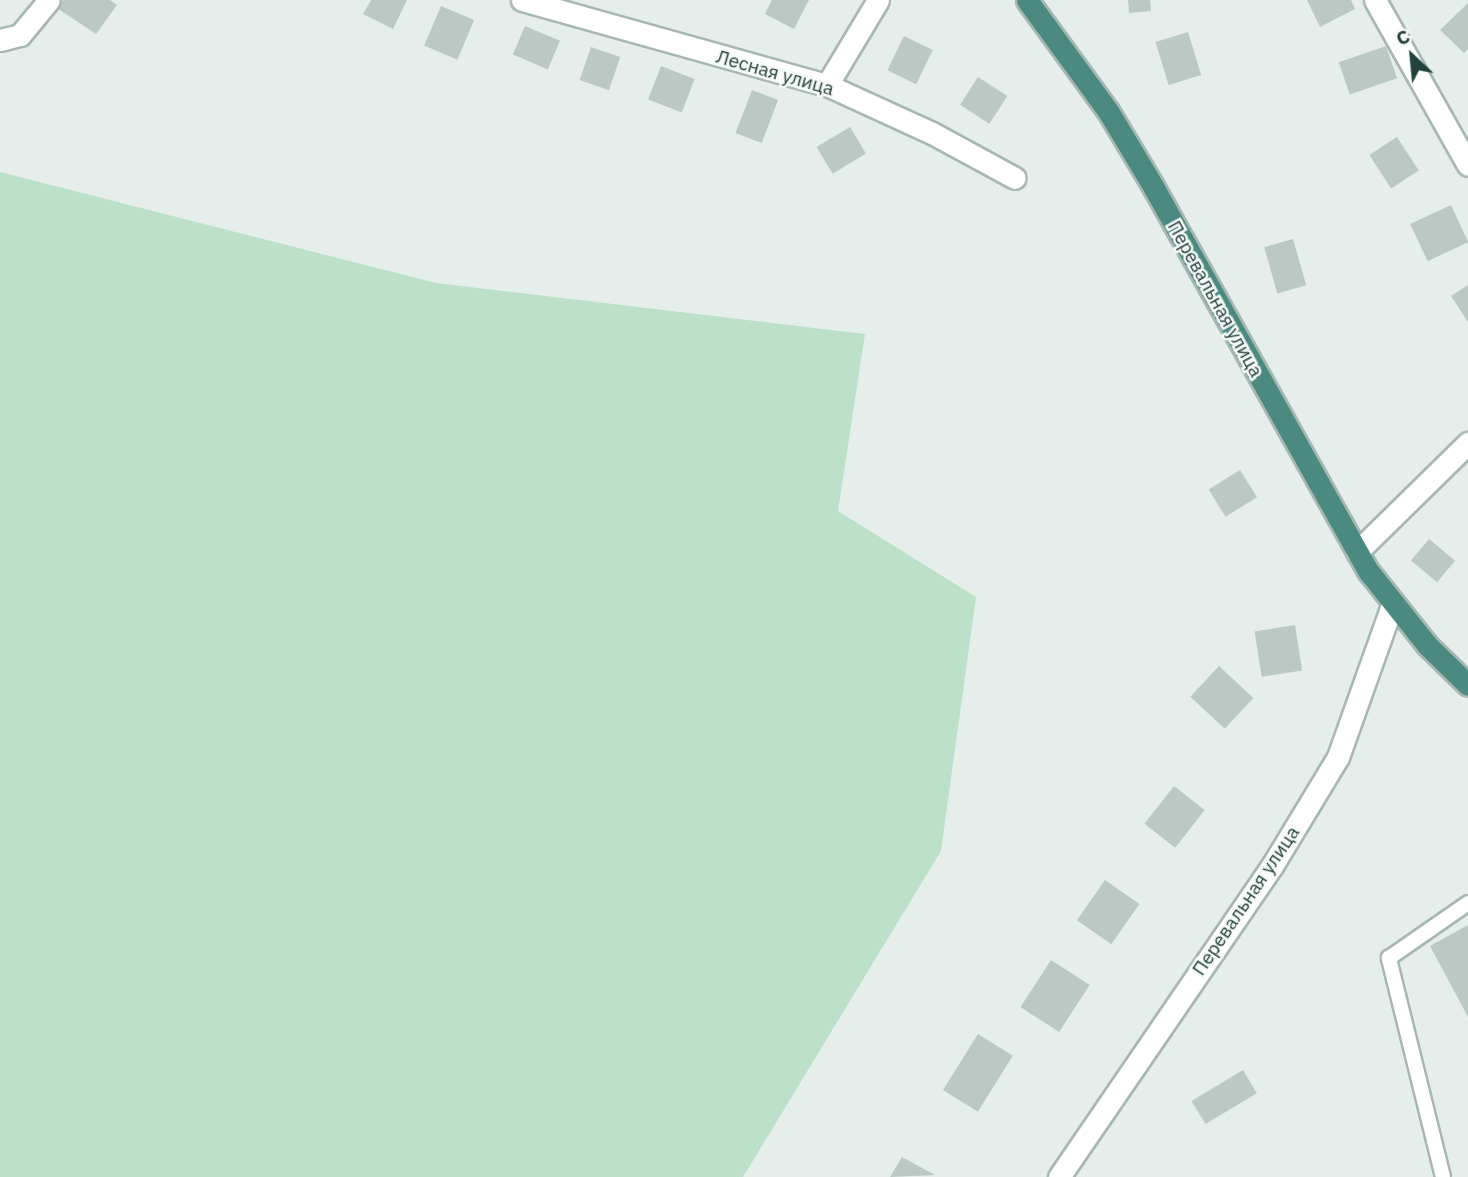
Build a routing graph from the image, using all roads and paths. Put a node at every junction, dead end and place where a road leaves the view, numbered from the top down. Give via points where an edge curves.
1 (49, 0) edge
2 (522, 0) edge
3 (878, 0) edge
4 (1027, 0) edge
5 (1375, 0) edge
6 (0, 40) edge
7 (827, 85) junction
8 (1468, 165) edge
9 (1015, 178) dead end
10 (1468, 443) edge
11 (1357, 552) junction
12 (1392, 605) junction
13 (1468, 685) edge
14 (1468, 903) edge
15 (1059, 1177) edge
16 (1443, 1177) edge

1 - 6 street via 20,35
2 - 7 street, Лесная улица
3 - 7 street
4 - 11 highway, Перевальная улица via 1108,111
5 - 8 street
7 - 9 street, Лесная улица via 932,133
10 - 11 street
11 - 12 highway, Перевальная улица
12 - 13 highway, Перевальная улица
12 - 15 street, Перевальная улица via 1338,757 1272,866
14 - 16 lane via 1389,958

